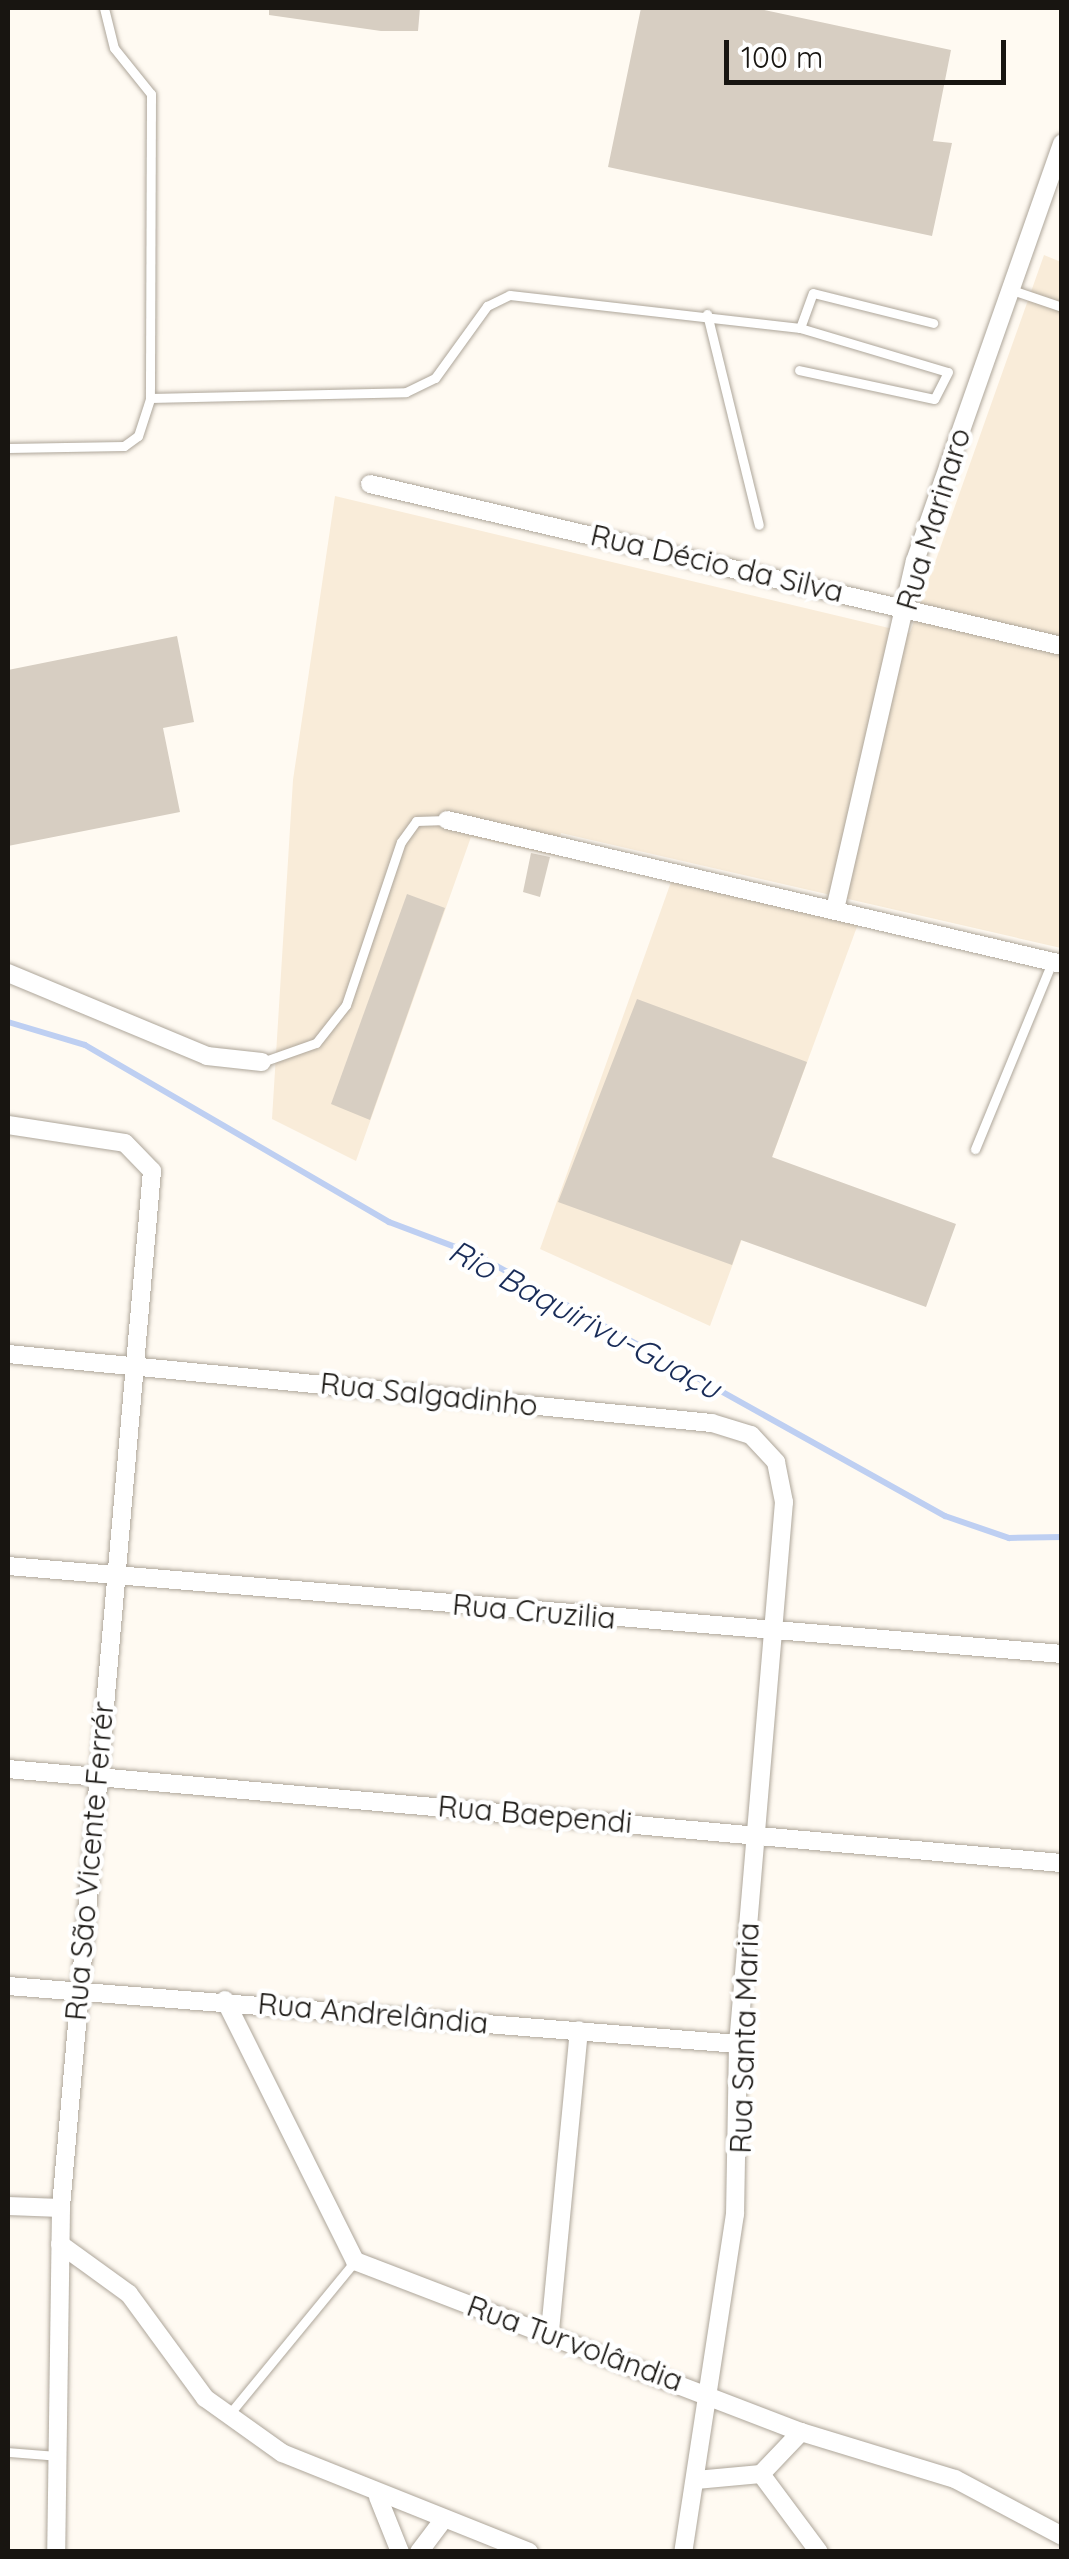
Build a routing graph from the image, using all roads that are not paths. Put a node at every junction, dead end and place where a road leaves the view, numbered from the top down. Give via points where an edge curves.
1 (104, 8) edge
2 (1062, 143) edge
3 (1010, 289) junction
4 (1062, 307) edge
5 (707, 314) junction
6 (934, 323) dead end
7 (800, 328) junction
8 (799, 370) dead end
9 (150, 398) junction
10 (8, 448) edge
11 (370, 484) dead end
12 (759, 525) dead end
13 (904, 606) junction
14 (1062, 646) edge
15 (447, 820) joint
16 (836, 905) junction
17 (1057, 963) edge
18 (8, 973) edge
19 (262, 1062) joint
20 (8, 1125) edge
21 (974, 1149) dead end
22 (8, 1354) edge
23 (134, 1364) junction
24 (781, 1521) joint
25 (8, 1566) edge
26 (114, 1575) junction
27 (772, 1632) junction
28 (1062, 1654) edge
29 (8, 1769) edge
30 (98, 1777) junction
31 (755, 1832) junction
32 (1062, 1863) edge
33 (8, 1986) edge
34 (77, 1991) junction
35 (226, 2000) junction
36 (579, 2030) junction
37 (738, 2044) junction
38 (8, 2206) edge
39 (62, 2208) junction
40 (60, 2244) junction
41 (356, 2260) junction
42 (550, 2331) junction
43 (705, 2390) junction
44 (227, 2417) junction
45 (801, 2432) junction
46 (8, 2452) edge
47 (58, 2456) junction
48 (761, 2474) junction
49 (696, 2480) junction
50 (378, 2497) junction
51 (442, 2521) junction
52 (1062, 2536) edge
53 (56, 2552) edge
54 (400, 2552) edge
55 (420, 2552) edge
56 (529, 2552) edge
57 (683, 2552) edge
58 (819, 2552) edge

1 - 9 lane via 114,48 150,94
2 - 3 street, Rua Marinaro
3 - 4 lane
3 - 13 street, Rua Marinaro
5 - 7 lane
5 - 9 lane via 510,295 487,306 434,378 406,392
5 - 12 lane
6 - 7 lane via 813,293
7 - 8 lane via 948,372 934,399
9 - 10 lane via 138,436 124,446
11 - 13 street, Rua Décio da Silva
13 - 14 street, Rua Décio da Silva
13 - 16 street, Rua Marinaro
15 - 16 street
15 - 19 lane via 416,822 401,842 346,1005 316,1043
16 - 17 street
17 - 21 lane
18 - 19 street via 206,1056
20 - 23 street, Rua São Vicente Ferrér via 125,1143 152,1172
22 - 23 street, Rua Salgadinho
23 - 24 street, Rua Salgadinho via 734,1427 776,1462
23 - 26 street, Rua São Vicente Ferrér
24 - 27 street, Rua Santa Maria
25 - 26 street, Rua Cruzilia
26 - 27 street, Rua Cruzilia
26 - 30 street, Rua São Vicente Ferrér
27 - 28 street, Rua Cruzilia
27 - 31 street, Rua Santa Maria
29 - 30 street, Rua Baependi
30 - 31 street, Rua Baependi
30 - 34 street, Rua São Vicente Ferrér
31 - 32 street, Rua Baependi
31 - 37 street, Rua Santa Maria
33 - 34 street, Rua Andrelândia
34 - 35 street, Rua Andrelândia
34 - 39 street, Rua São Vicente Ferrér
35 - 36 street, Rua Andrelândia
35 - 41 street
36 - 37 street, Rua Andrelândia
36 - 42 street
37 - 43 street, Rua Santa Maria via 735,2214
38 - 39 street
39 - 40 street, Rua São Vicente Ferrér
40 - 44 street via 129,2294 174,2364
40 - 47 street, Rua São Vicente Ferrér
41 - 42 street, Rua Turvolândia
41 - 44 lane
42 - 43 street, Rua Turvolândia
43 - 45 street, Rua Turvolândia
43 - 49 street, Rua Santa Maria
44 - 50 street
45 - 48 street
45 - 52 street, Rua Turvolândia via 955,2478
46 - 47 lane
47 - 53 street, Rua São Vicente Ferrér
48 - 49 street
48 - 58 street
49 - 57 street, Rua Santa Maria
50 - 51 street
50 - 54 street
51 - 55 street
51 - 56 street

